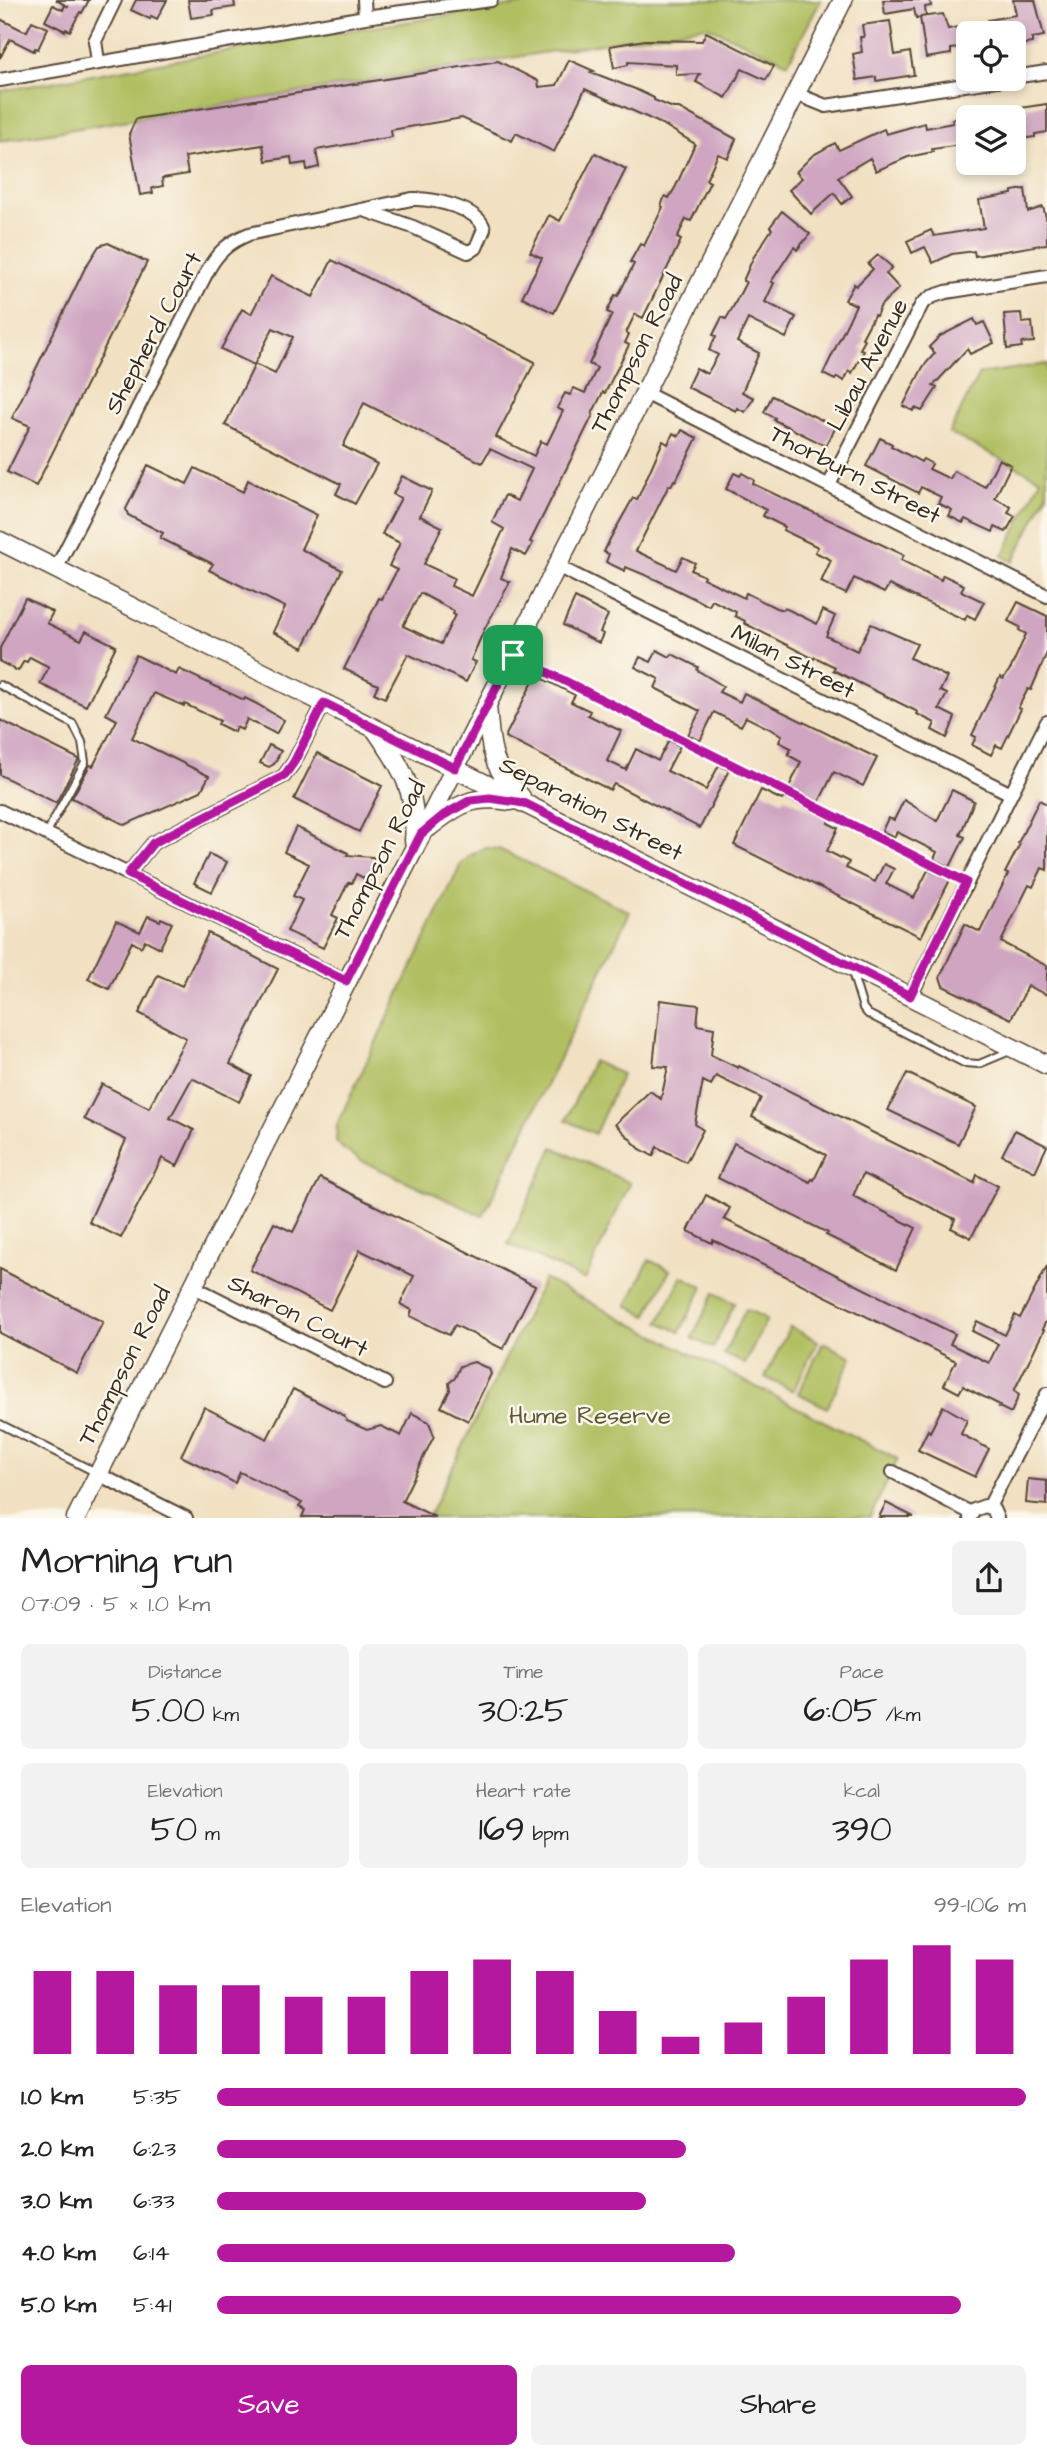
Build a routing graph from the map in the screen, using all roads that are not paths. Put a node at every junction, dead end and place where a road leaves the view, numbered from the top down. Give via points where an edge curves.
1 (115, 0) edge
2 (364, 0) edge
3 (491, 0) edge
4 (843, 0) edge
5 (365, 17) junction
6 (98, 61) junction
7 (1047, 72) edge
8 (1026, 75) edge
9 (0, 80) edge
10 (956, 86) edge
11 (796, 94) junction
12 (364, 210) junction
13 (1047, 276) edge
14 (645, 393) junction
15 (829, 485) junction
16 (0, 541) edge
17 (557, 566) junction
18 (56, 569) junction
19 (1047, 596) edge
20 (513, 655) junction
21 (0, 685) edge
22 (324, 703) junction
23 (488, 705) junction
24 (1047, 722) edge
25 (373, 727) junction
26 (455, 768) junction
27 (1010, 794) junction
28 (528, 805) junction
29 (0, 811) edge
30 (46, 834) junction
31 (417, 841) junction
32 (128, 874) junction
33 (966, 882) junction
34 (851, 967) junction
35 (346, 981) junction
36 (910, 996) junction
37 (1015, 1049) junction
38 (1047, 1065) edge
39 (192, 1286) junction
40 (385, 1384) dead end
41 (1047, 1394) edge
42 (0, 1424) edge
43 (893, 1472) dead end
44 (98, 1474) junction
45 (993, 1512) edge
46 (971, 1515) edge
47 (76, 1517) edge
48 (186, 1517) edge

1 - 6 street via 95,41
2 - 5 street
3 - 5 street
4 - 11 main road, Thompson Road
5 - 6 street
6 - 9 street
7 - 8 street
10 - 11 street via 826,106
11 - 14 main road, Thompson Road
12 - 12 street, Shepherd Court via 412,199 435,200 480,220 484,229 468,252
12 - 18 street, Shepherd Court via 248,234 217,255
13 - 15 street, Libau Avenue via 946,292 922,304
14 - 15 street, Thorburn Street
14 - 17 main road, Thompson Road
15 - 19 street, Thorburn Street
16 - 18 main road, Separation Street
17 - 20 main road, Thompson Road
17 - 27 street, Milan Street
18 - 22 main road, Separation Street
20 - 23 main road, Thompson Road
20 - 33 lane
21 - 30 lane via 73,724 82,742 85,762
22 - 25 main road, Separation Street
22 - 32 street via 284,776 153,843
23 - 26 main road, Thompson Road
23 - 28 main road via 494,761
24 - 27 street
25 - 26 main road, Separation Street
25 - 31 main road via 410,787
26 - 28 main road, Separation Street
26 - 31 main road, Thompson Road
27 - 33 street
28 - 31 main road via 490,798 471,800 444,815
28 - 34 main road, Separation Street
29 - 30 street
30 - 32 street
31 - 35 main road, Thompson Road
32 - 35 street
33 - 36 street
34 - 36 main road, Separation Street
34 - 37 lane via 868,1014 941,1052 972,1065
35 - 39 main road, Thompson Road
36 - 37 main road, Separation Street
37 - 38 main road, Separation Street
39 - 40 street, Sharon Court
39 - 44 main road, Thompson Road
41 - 45 street
42 - 44 lane
43 - 46 street
44 - 47 main road, Thompson Road
44 - 48 street
45 - 46 street via 977,1507

